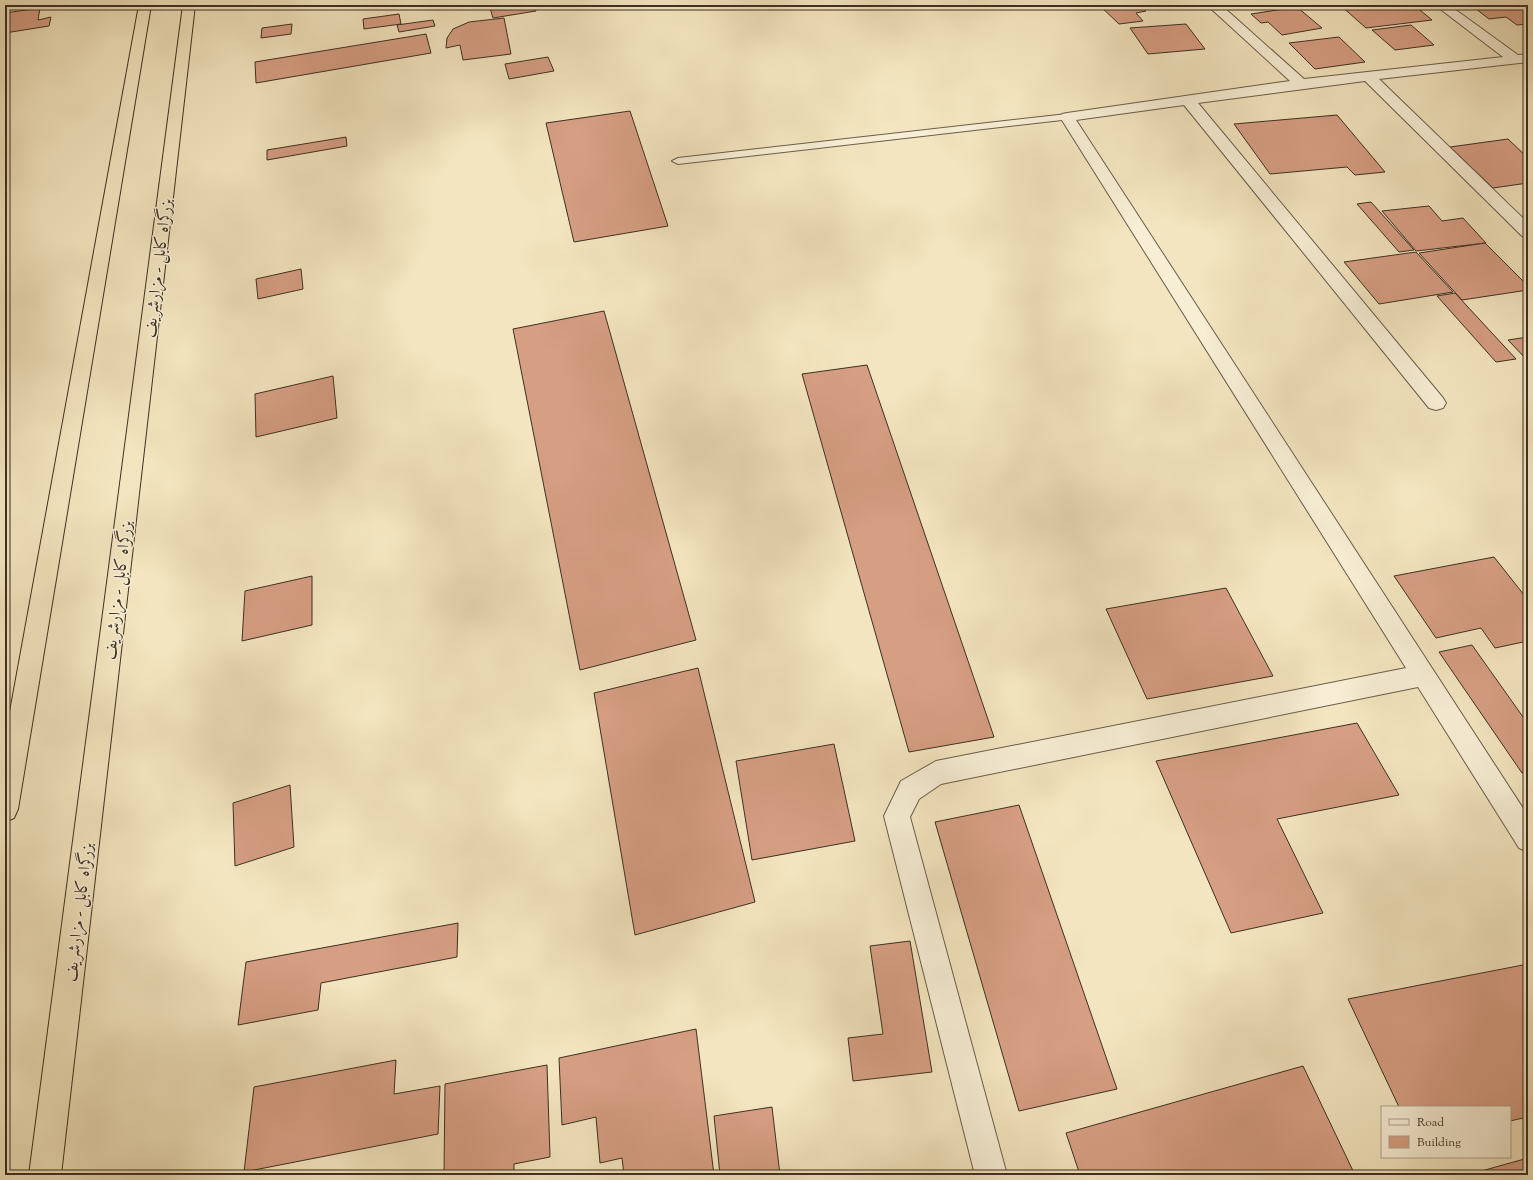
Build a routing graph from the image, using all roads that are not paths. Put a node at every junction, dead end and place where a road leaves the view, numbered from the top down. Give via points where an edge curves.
1 (145, 5) edge
2 (189, 5) edge
3 (1213, 5) edge
4 (1440, 5) edge
5 (1522, 58) edge
6 (1368, 76) junction
7 (1301, 84) junction
8 (1188, 100) junction
9 (1067, 117) junction
10 (678, 162) dead end
11 (1528, 232) edge
12 (1436, 403) dead end
13 (1425, 675) junction
14 (5, 809) edge
15 (1528, 839) edge
16 (45, 1175) edge
17 (991, 1175) edge

1 - 14 highway
2 - 16 highway, بزرگراه کابل - مزارشریف
3 - 7 street
4 - 5 street
5 - 6 street
6 - 7 street
6 - 11 street
7 - 8 street
8 - 9 street
8 - 12 street
9 - 10 lane
9 - 13 street
13 - 15 street
13 - 17 street via 936,773 910,790 897,816

